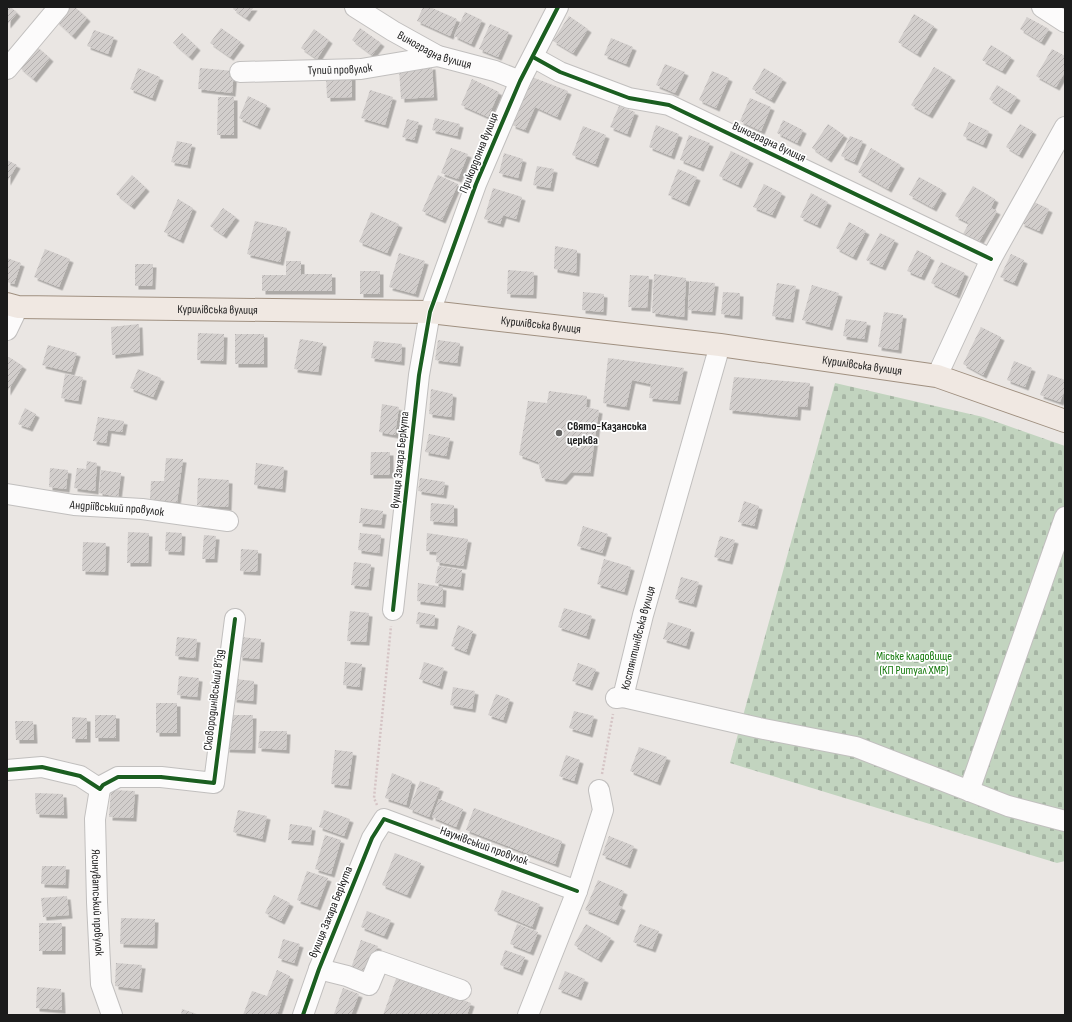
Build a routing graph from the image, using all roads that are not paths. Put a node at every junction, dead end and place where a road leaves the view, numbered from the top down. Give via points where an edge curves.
1 (59, 7) edge
2 (355, 7) edge
3 (558, 7) edge
4 (1042, 7) edge
5 (1065, 22) edge
6 (438, 56) junction
7 (533, 56) junction
8 (7, 69) edge
9 (240, 72) dead end
10 (520, 81) junction
11 (1065, 127) edge
12 (991, 259) junction
13 (13, 305) edge
14 (430, 312) junction
15 (7, 330) edge
16 (720, 345) junction
17 (937, 376) junction
18 (1065, 421) edge
19 (7, 494) edge
20 (1065, 517) edge
21 (228, 520) dead end
22 (393, 610) road end
23 (235, 619) dead end
24 (7, 770) edge
25 (100, 789) junction
26 (599, 790) road end
27 (970, 791) junction
28 (384, 819) joint
29 (1065, 821) edge
30 (577, 891) junction
31 (319, 969) junction
32 (461, 990) dead end
33 (112, 1015) edge
34 (302, 1015) edge
35 (528, 1015) edge

1 - 8 street
2 - 6 street, Виноградна вулиця
3 - 7 street, Прикордонна вулиця
4 - 5 street
6 - 9 street, Тупий провулок via 360,70
6 - 10 street, Виноградна вулиця via 495,71
7 - 10 street, Прикордонна вулиця
7 - 12 street, Виноградна вулиця via 560,72 629,98 668,105
10 - 14 street, Прикордонна вулиця via 476,184
11 - 12 street
12 - 17 street
13 - 14 main road, Курилівська вулиця
13 - 15 street
14 - 16 main road, Курилівська вулиця
14 - 22 street, вулиця Захара Беркута via 419,375
16 - 17 main road, Курилівська вулиця
16 - 27 street, Костянтинівська вулиця via 619,697 856,747
17 - 18 main road, Курилівська вулиця
19 - 21 street, Андріївський провулок via 74,506 142,509
20 - 27 street
23 - 25 street, Сковородинівський в’їзд via 214,783 161,777 118,777
24 - 25 street via 42,767 80,776
25 - 33 street, Ясинуватський провулок via 95,819 101,984
26 - 30 street via 603,810
27 - 29 street via 1008,806
28 - 30 street, Наумівський провулок
28 - 31 street, вулиця Захара Беркута via 372,838
30 - 35 street
31 - 32 street via 369,985 379,961
31 - 34 street, вулиця Захара Беркута

